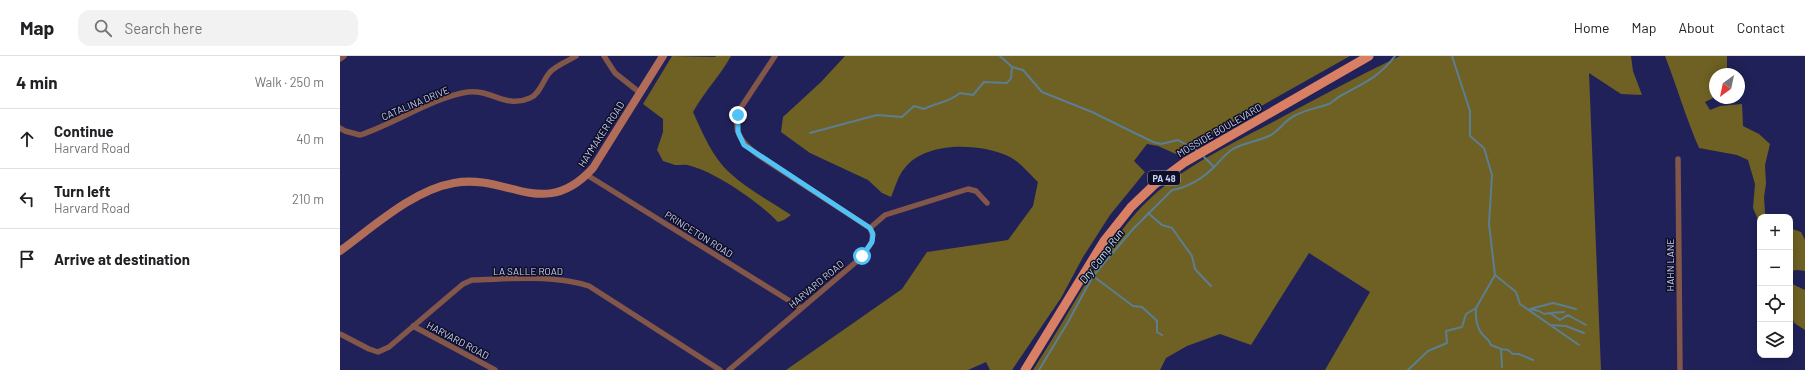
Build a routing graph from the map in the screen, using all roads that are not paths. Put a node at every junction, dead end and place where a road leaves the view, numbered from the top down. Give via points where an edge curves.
1 (344, 56) edge
2 (576, 56) edge
3 (604, 56) edge
4 (663, 56) edge
5 (775, 56) edge
6 (1369, 56) edge
7 (340, 59) edge
8 (639, 92) junction
9 (340, 128) edge
10 (1678, 159) dead end
11 (588, 175) junction
12 (987, 203) dead end
13 (870, 228) junction
14 (340, 251) edge
15 (801, 308) junction
16 (413, 326) junction
17 (340, 334) edge
18 (495, 370) edge
19 (720, 370) edge
20 (729, 370) edge
21 (1025, 370) edge
22 (1680, 370) edge

1 - 7 street
2 - 9 street, CATALINA DRIVE via 551,71 537,93 525,100 507,101 478,92 468,92 446,98 360,135
3 - 8 street via 615,73
4 - 8 main road, HAYMAKER ROAD
5 - 13 street via 740,109 740,138 744,145
6 - 21 main road, MOSSIDE BOULEVARD / PA 48 via 1185,162 1154,185 1131,207 1104,241
8 - 11 main road, HAYMAKER ROAD
10 - 22 street, HAHN LANE
11 - 14 main road, HAYMAKER ROAD via 566,190 554,193 520,192 481,182 455,182 430,189
11 - 15 street, PRINCETON ROAD
12 - 13 street via 976,191 962,190 885,215
13 - 15 street, HARVARD ROAD via 873,234 868,249
15 - 20 street, HARVARD ROAD
16 - 17 street, LA SALLE ROAD via 389,347 378,352
16 - 18 street, HARVARD ROAD
16 - 19 street, LA SALLE ROAD via 463,284 472,280 574,281 589,286

